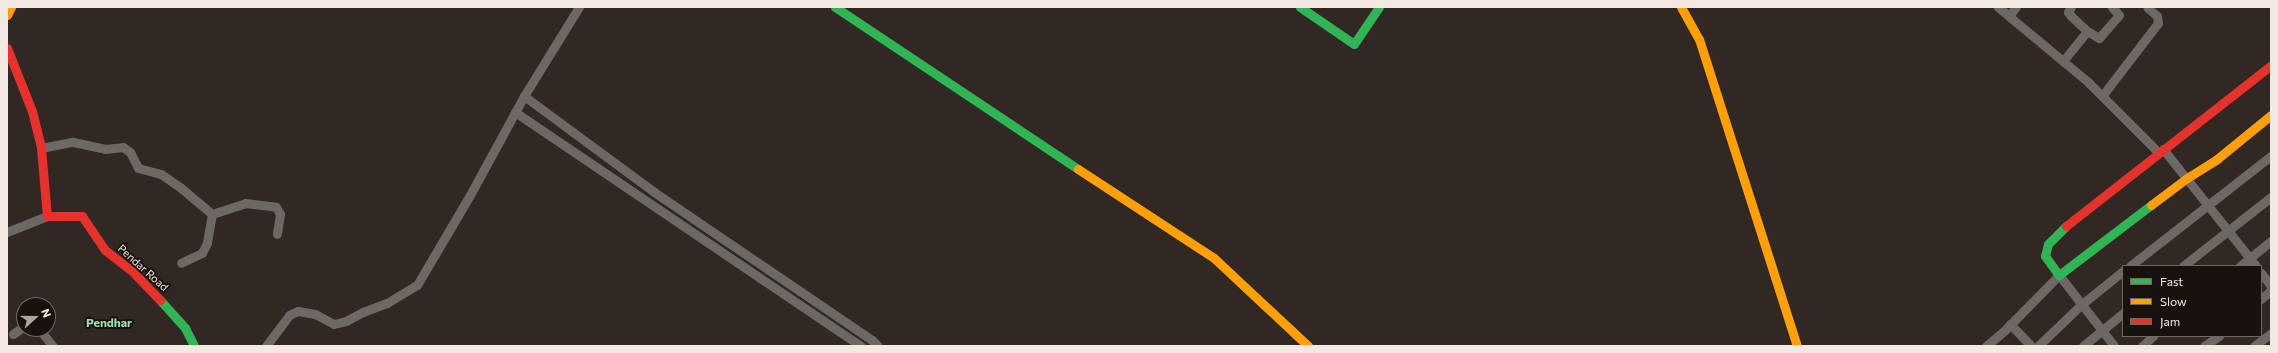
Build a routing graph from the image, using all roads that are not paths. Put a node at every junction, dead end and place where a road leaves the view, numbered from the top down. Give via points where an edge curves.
1 (11, 7) edge
2 (579, 7) edge
3 (835, 7) edge
4 (1300, 7) edge
5 (1379, 7) edge
6 (1681, 7) edge
7 (1998, 7) edge
8 (2016, 7) edge
9 (2071, 7) edge
10 (2112, 7) edge
11 (2147, 7) edge
12 (7, 15) edge
13 (2009, 16) junction
14 (2087, 31) junction
15 (7, 48) edge
16 (2063, 61) junction
17 (2271, 65) edge
18 (524, 96) junction
19 (2102, 96) junction
20 (515, 112) junction
21 (2271, 115) edge
22 (41, 148) junction
23 (2161, 151) junction
24 (2271, 156) edge
25 (2187, 178) junction
26 (2271, 197) edge
27 (2208, 205) junction
28 (212, 214) junction
29 (47, 216) junction
30 (2228, 231) junction
31 (7, 232) edge
32 (277, 234) dead end
33 (2271, 242) edge
34 (2250, 258) junction
35 (181, 263) dead end
36 (2131, 265) edge
37 (2184, 265) edge
38 (2241, 265) edge
39 (2255, 265) edge
40 (2122, 273) edge
41 (2262, 274) edge
42 (2060, 275) junction
43 (2271, 286) edge
44 (2271, 290) edge
45 (2262, 298) edge
46 (2082, 304) junction
47 (2122, 313) edge
48 (2010, 324) junction
49 (2101, 329) junction
50 (16, 332) edge
51 (2271, 333) edge
52 (13, 334) dead end
53 (45, 337) edge
54 (2152, 337) edge
55 (2218, 337) edge
56 (53, 346) edge
57 (194, 346) edge
58 (266, 346) edge
59 (861, 346) edge
60 (878, 346) edge
61 (1308, 346) edge
62 (1797, 346) edge
63 (1986, 346) edge
64 (2032, 346) edge
65 (2038, 346) edge
66 (2083, 346) edge
67 (2114, 346) edge
68 (2142, 346) edge
69 (2204, 346) edge
70 (2254, 346) edge

1 - 12 street
2 - 18 street
3 - 61 street via 1062,160 1214,258
4 - 5 street via 1354,44
6 - 62 street via 1699,39
7 - 13 street
8 - 13 street
9 - 14 street via 2068,12
10 - 14 street via 2119,14 2102,36 2096,37
11 - 19 street via 2157,16 2158,22
13 - 16 street
14 - 16 street
15 - 22 street via 32,111
16 - 19 street
17 - 23 street
18 - 20 street
18 - 60 street via 654,192
19 - 23 street
20 - 58 street via 417,285 387,303 334,324 315,314 298,311 289,316
20 - 59 street
21 - 25 street via 2217,159
22 - 28 street via 73,142 105,149 123,147 130,152 138,168 161,174
22 - 29 street
23 - 25 street
23 - 42 street via 2074,219 2048,244 2045,256
24 - 27 street
25 - 27 street
25 - 42 street
26 - 30 street
27 - 30 street
27 - 36 street
28 - 32 street via 246,203 276,207 280,214
28 - 35 street via 207,243 202,253
29 - 31 street
29 - 57 street, Pendar Road via 82,216 105,250 133,272 170,310 185,328
30 - 34 street
30 - 37 street
33 - 34 street
34 - 38 street
34 - 39 street
40 - 46 street
41 - 43 street
42 - 46 street
42 - 48 street
44 - 45 street
46 - 49 street
46 - 65 street
47 - 49 street
48 - 63 street
48 - 64 street
49 - 66 street
49 - 67 street
50 - 52 street
51 - 70 street
53 - 56 street
54 - 68 street
55 - 69 street

